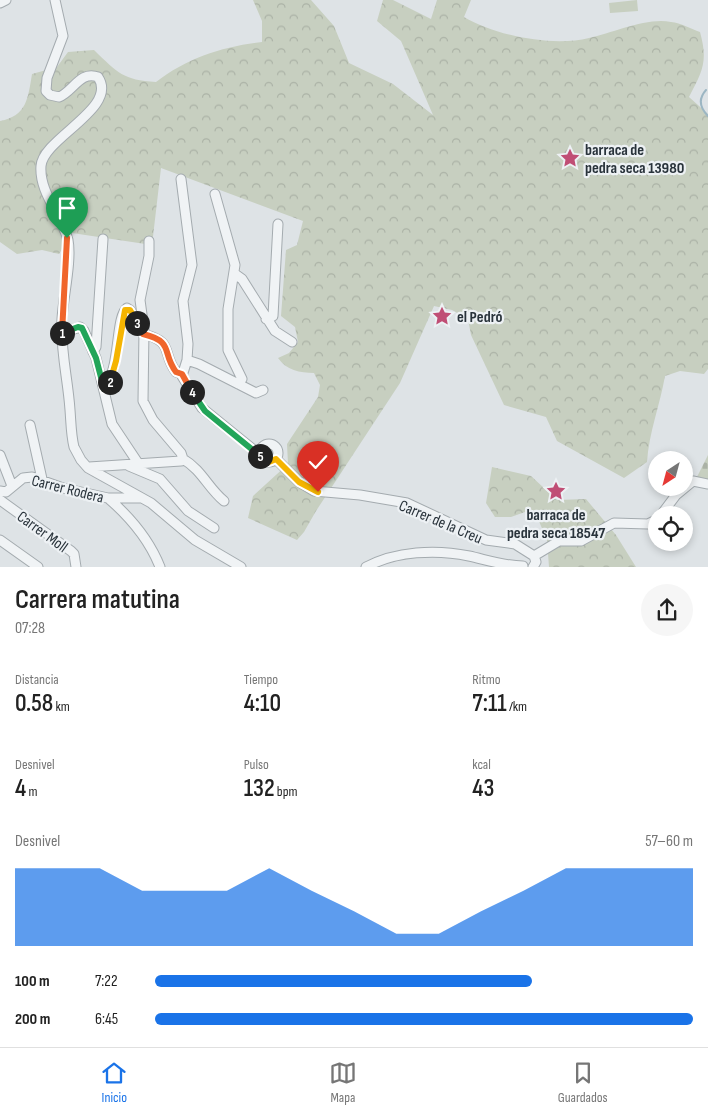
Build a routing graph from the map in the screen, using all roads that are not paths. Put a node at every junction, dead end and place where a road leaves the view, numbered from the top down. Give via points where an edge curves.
1 (6, 0) edge
2 (55, 0) edge
3 (0, 3) edge
4 (181, 179) dead end
5 (215, 194) dead end
6 (278, 224) dead end
7 (103, 239) dead end
8 (149, 241) dead end
9 (235, 274) junction
10 (266, 319) junction
11 (62, 333) junction
12 (143, 334) junction
13 (292, 342) dead end
14 (93, 352) junction
15 (187, 360) junction
16 (182, 374) junction
17 (238, 384) junction
18 (104, 389) junction
19 (263, 390) dead end
20 (30, 425) dead end
21 (0, 455) edge
22 (260, 455) junction
23 (183, 459) junction
24 (276, 459) junction
25 (138, 463) junction
26 (127, 464) junction
27 (104, 470) junction
28 (42, 479) junction
29 (708, 484) edge
30 (12, 486) junction
31 (0, 491) edge
32 (108, 498) junction
33 (142, 498) junction
34 (0, 500) edge
35 (224, 501) dead end
36 (668, 506) edge
37 (648, 524) edge
38 (214, 528) dead end
39 (0, 540) edge
40 (531, 554) junction
41 (524, 566) edge
42 (38, 567) edge
43 (76, 567) edge
44 (160, 567) edge
45 (241, 567) edge
46 (366, 567) edge
47 (533, 567) edge

1 - 3 street
2 - 11 street via 63,36 47,78 46,91 59,98 81,79 92,75 100,78 102,86 84,118 51,145 42,157 43,184 68,245
4 - 15 street via 192,258 183,301
5 - 9 street via 234,258
6 - 10 street via 273,316
7 - 14 street via 97,337
8 - 12 street via 140,300
9 - 10 street via 242,279
9 - 17 street via 228,309 228,346 242,379
10 - 13 street via 277,334
11 - 14 street via 82,328
11 - 27 street via 72,439 77,455 88,468
12 - 16 street via 163,342 168,348 173,368
12 - 18 street via 130,310 125,310 116,361
12 - 23 street via 142,390 145,407
14 - 18 street
15 - 16 street
15 - 17 street
16 - 22 street via 202,408
17 - 19 street via 256,393
18 - 25 street via 112,424
20 - 28 street
21 - 30 street
22 - 24 street via 269,462
22 - 24 street, Carrer de la Creu via 262,447 270,444 277,449
23 - 25 street
23 - 35 street via 200,471 212,491
24 - 40 street, Carrer de la Creu via 299,482 314,491 407,503 486,540 515,544
25 - 26 street
26 - 27 street
26 - 38 street via 160,479 188,511
27 - 33 street
28 - 30 street, Carrer Rodera via 25,477
28 - 32 street, Carrer Rodera via 63,488
29 - 36 street via 693,482
30 - 31 street, Carrer Rodera via 6,492
32 - 33 street, Carrer Rodera
32 - 44 street via 137,528
33 - 45 street via 195,540
34 - 43 street, Carrer Moll via 72,551
37 - 40 street via 614,523 581,541 558,541
39 - 42 street
40 - 41 street via 521,559
40 - 47 street via 536,562
41 - 46 street via 466,555 424,553 394,555

